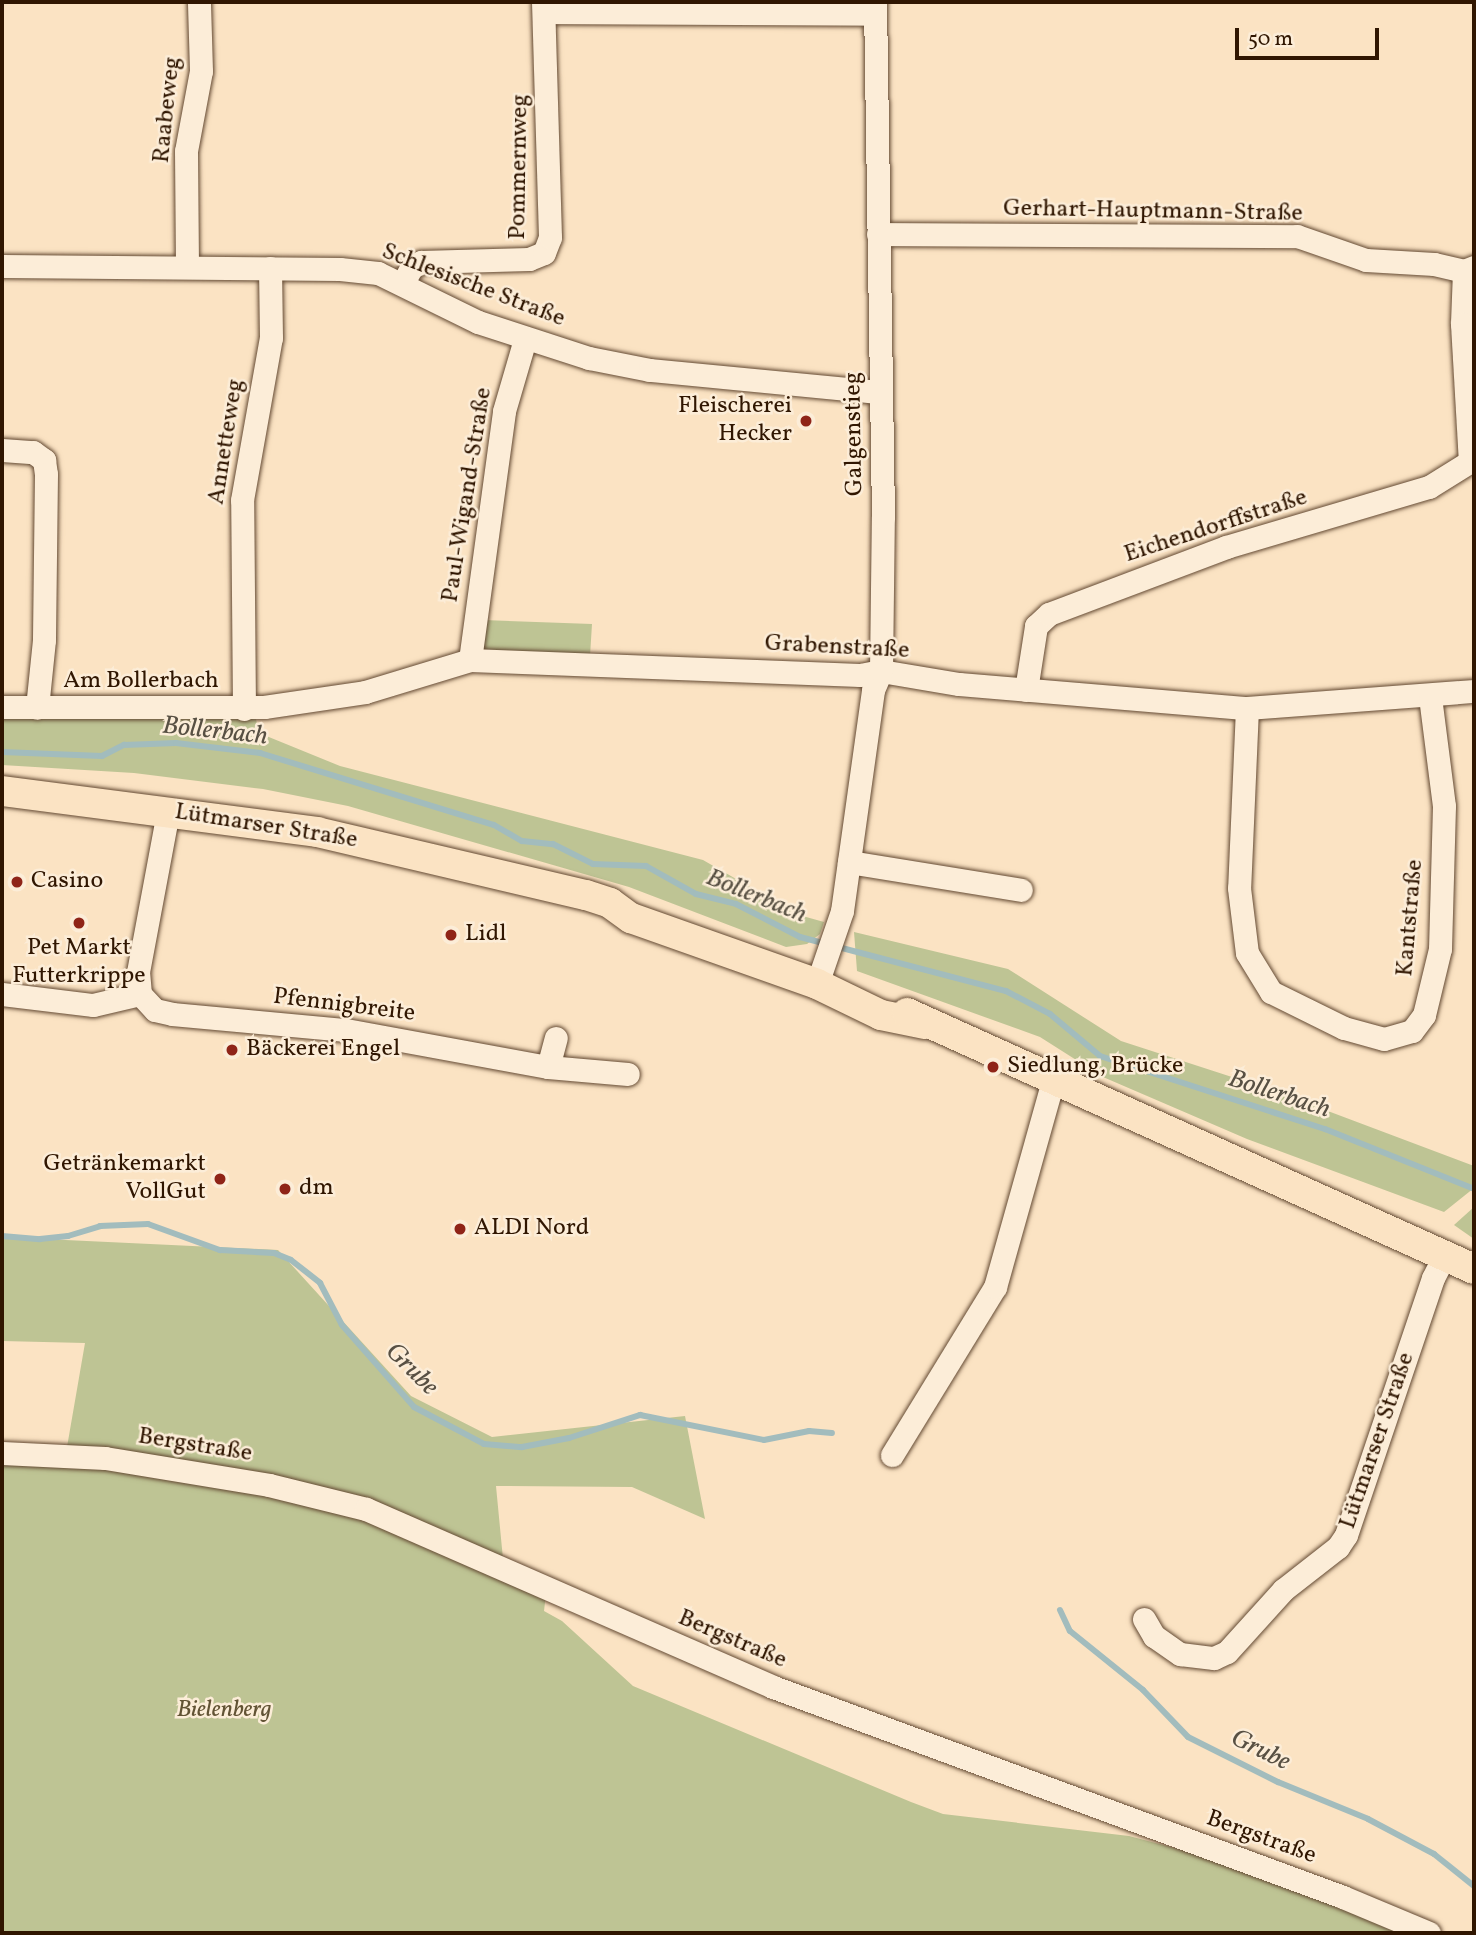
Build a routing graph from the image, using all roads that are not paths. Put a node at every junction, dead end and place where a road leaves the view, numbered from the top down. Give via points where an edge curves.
1 (199, 2) edge
2 (544, 7) edge
3 (875, 8) edge
4 (878, 234) junction
5 (2, 266) edge
6 (187, 266) junction
7 (270, 268) junction
8 (1469, 269) edge
9 (403, 283) junction
10 (524, 339) junction
11 (880, 392) junction
12 (2, 450) edge
13 (1472, 460) edge
14 (470, 660) junction
15 (881, 671) junction
16 (1027, 690) junction
17 (1474, 691) edge
18 (1430, 697) junction
19 (2, 707) edge
20 (37, 708) junction
21 (1247, 708) junction
22 (244, 709) junction
23 (2, 791) edge
24 (169, 812) junction
25 (849, 862) junction
26 (1021, 890) dead end
27 (821, 974) junction
28 (2, 994) edge
29 (140, 994) junction
30 (556, 1038) dead end
31 (548, 1067) junction
32 (628, 1074) dead end
33 (1053, 1080) junction
34 (1445, 1254) junction
35 (1474, 1269) edge
36 (2, 1452) edge
37 (892, 1455) dead end
38 (1144, 1619) dead end
39 (1429, 1933) edge

1 - 6 street, Raabeweg via 201,71 186,151
2 - 3 street, Pommernweg
2 - 9 street, Pommernweg via 550,237 544,253 528,259 421,262 411,268
3 - 4 street, Galgenstieg
4 - 8 street, Gerhart-Hauptmann-Straße via 1297,236 1366,260
4 - 11 street, Galgenstieg
5 - 6 street, Schlesische Straße
6 - 7 street, Schlesische Straße
7 - 9 street, Schlesische Straße via 340,269
7 - 22 street, Annetteweg via 271,338 242,500
8 - 13 street, Gerhart-Hauptmann-Straße via 1463,351
9 - 10 street, Schlesische Straße via 478,322
10 - 11 street, Schlesische Straße via 650,370
10 - 14 street, Paul-Wigand-Straße via 504,411
11 - 15 street, Galgenstieg
12 - 20 street, Am Bollerbach via 33,452 44,460 46,474 45,628
13 - 16 street, Eichendorffstraße via 1429,486 1226,547 1049,614 1036,626
14 - 15 street, Grabenstraße via 860,675
14 - 22 street, Grabenstraße via 365,692
15 - 16 street, Grabenstraße
15 - 25 street, Galgenstieg via 873,690
16 - 21 street, Grabenstraße
17 - 18 street, Grabenstraße
18 - 21 street, Grabenstraße
18 - 21 street, Kantstraße via 1444,806 1440,949 1424,1015 1412,1031 1384,1039 1344,1028 1271,992 1247,953 1239,888
19 - 20 street, Am Bollerbach
20 - 22 street, Am Bollerbach
23 - 24 main road, Lütmarser Straße
24 - 27 main road, Lütmarser Straße via 317,832 401,849 526,884 579,911 631,918
24 - 29 street via 138,971
25 - 26 street
25 - 27 street, Galgenstieg via 837,925
27 - 33 main road, Lütmarser Straße
28 - 29 street via 93,1005
29 - 31 street, Pfennigbreite via 155,1010 172,1014 358,1031
30 - 31 street
31 - 32 street, Pfennigbreite
33 - 34 main road, Lütmarser Straße
33 - 37 street via 995,1286
34 - 35 main road, Lütmarser Straße
34 - 38 street, Lütmarser Straße via 1338,1547 1283,1590 1227,1652 1214,1658 1180,1654 1154,1636
36 - 39 street, Bergstraße via 131,1462 270,1485 366,1509 773,1686 1317,1887

